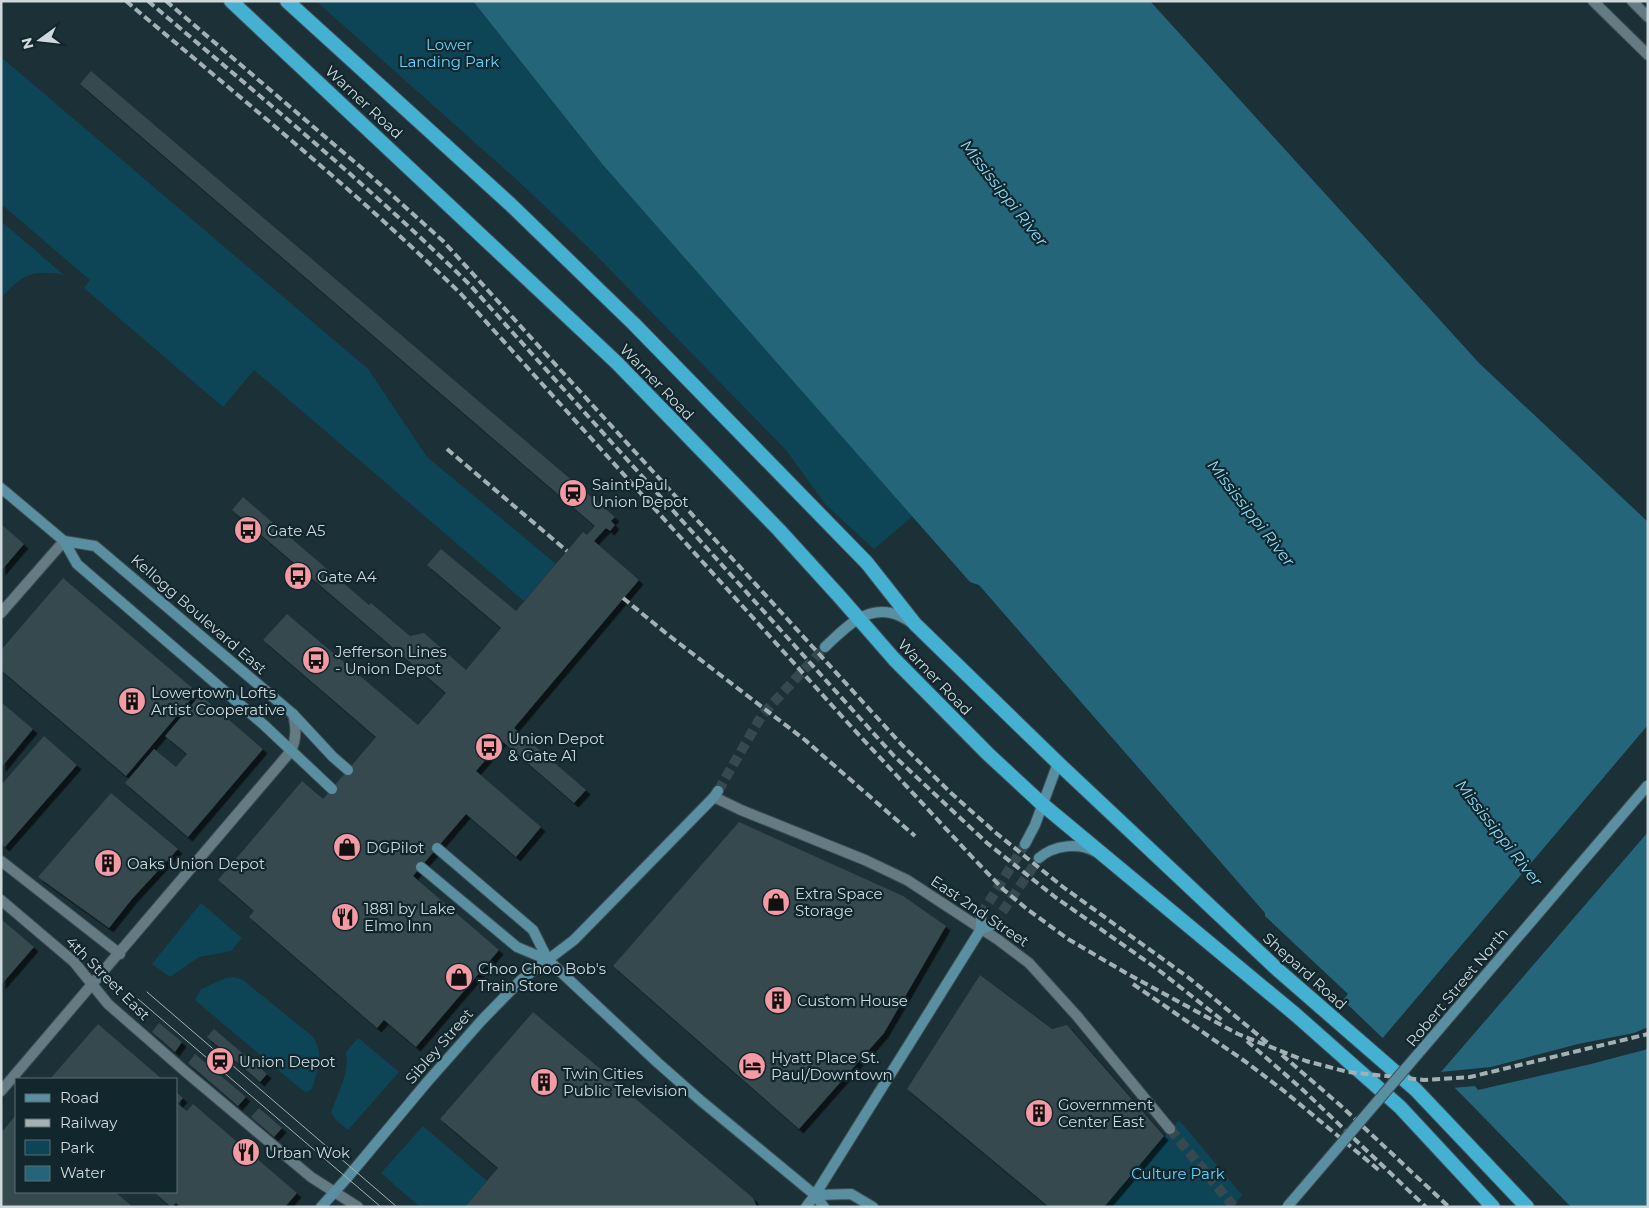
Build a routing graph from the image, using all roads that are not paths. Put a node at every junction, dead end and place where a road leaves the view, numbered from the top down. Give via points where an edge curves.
1 (231, 1) edge
2 (287, 1) edge
3 (1593, 1) edge
4 (1632, 1) edge
5 (1648, 17) edge
6 (1648, 55) edge
7 (1, 488) edge
8 (64, 541) junction
9 (1, 613) edge
10 (858, 618) junction
11 (915, 624) junction
12 (825, 647) tunnel mouth
13 (293, 714) junction
14 (292, 751) junction
15 (1058, 764) junction
16 (348, 770) tunnel mouth
17 (1648, 785) edge
18 (332, 790) tunnel mouth
19 (716, 794) joint
20 (1042, 804) junction
21 (1025, 844) tunnel mouth
22 (437, 848) tunnel mouth
23 (1039, 858) tunnel mouth
24 (1110, 859) junction
25 (1, 861) edge
26 (421, 866) tunnel mouth
27 (1, 900) edge
28 (981, 916) tunnel mouth
29 (994, 924) tunnel mouth
30 (981, 929) junction
31 (120, 954) junction
32 (548, 960) junction
33 (93, 984) junction
34 (1, 1091) edge
35 (1170, 1129) tunnel mouth
36 (336, 1191) junction
37 (815, 1195) junction
38 (321, 1207) edge
39 (358, 1207) edge
40 (806, 1207) edge
41 (824, 1207) edge
42 (873, 1207) edge
43 (1287, 1207) edge
44 (1493, 1207) edge
45 (1527, 1207) edge

1 - 10 highway, Warner Road via 617,363 779,530
2 - 11 highway, Warner Road via 510,204 634,324 867,563
3 - 6 street
4 - 5 street
7 - 8 main road
8 - 9 street
8 - 13 main road, Kellogg Boulevard East via 95,546
8 - 14 main road via 77,564
10 - 11 main road via 892,613
10 - 12 main road
10 - 20 highway, Warner Road via 894,660
11 - 15 highway, Warner Road
13 - 14 street via 296,735
13 - 16 main road, Kellogg Boulevard East
14 - 18 main road
14 - 31 street
15 - 20 main road
15 - 45 highway, Shepard Road via 1278,970 1416,1090
17 - 43 main road, Robert Street North, bridge
19 - 30 street, East 2nd Street via 742,810 906,880
19 - 32 main road, Sibley Street via 574,940
20 - 21 main road
20 - 24 highway
22 - 32 main road via 533,930
23 - 24 main road via 1053,849 1077,846 1092,849
24 - 44 highway via 1296,1015 1400,1108
25 - 31 street, 4th Street East
26 - 32 main road via 516,947
27 - 33 street, 4th Street East via 74,962
28 - 30 main road
29 - 30 main road
30 - 35 street, East 2nd Street via 1029,963
30 - 37 main road
31 - 33 street
32 - 36 main road, Sibley Street via 520,980 482,1020
32 - 37 main road via 700,1100
33 - 34 street
33 - 36 street, 4th Street East via 108,1004 187,1073 311,1177
36 - 38 main road, Sibley Street
36 - 39 street, 4th Street East
37 - 40 main road
37 - 41 main road
37 - 42 main road via 851,1194

